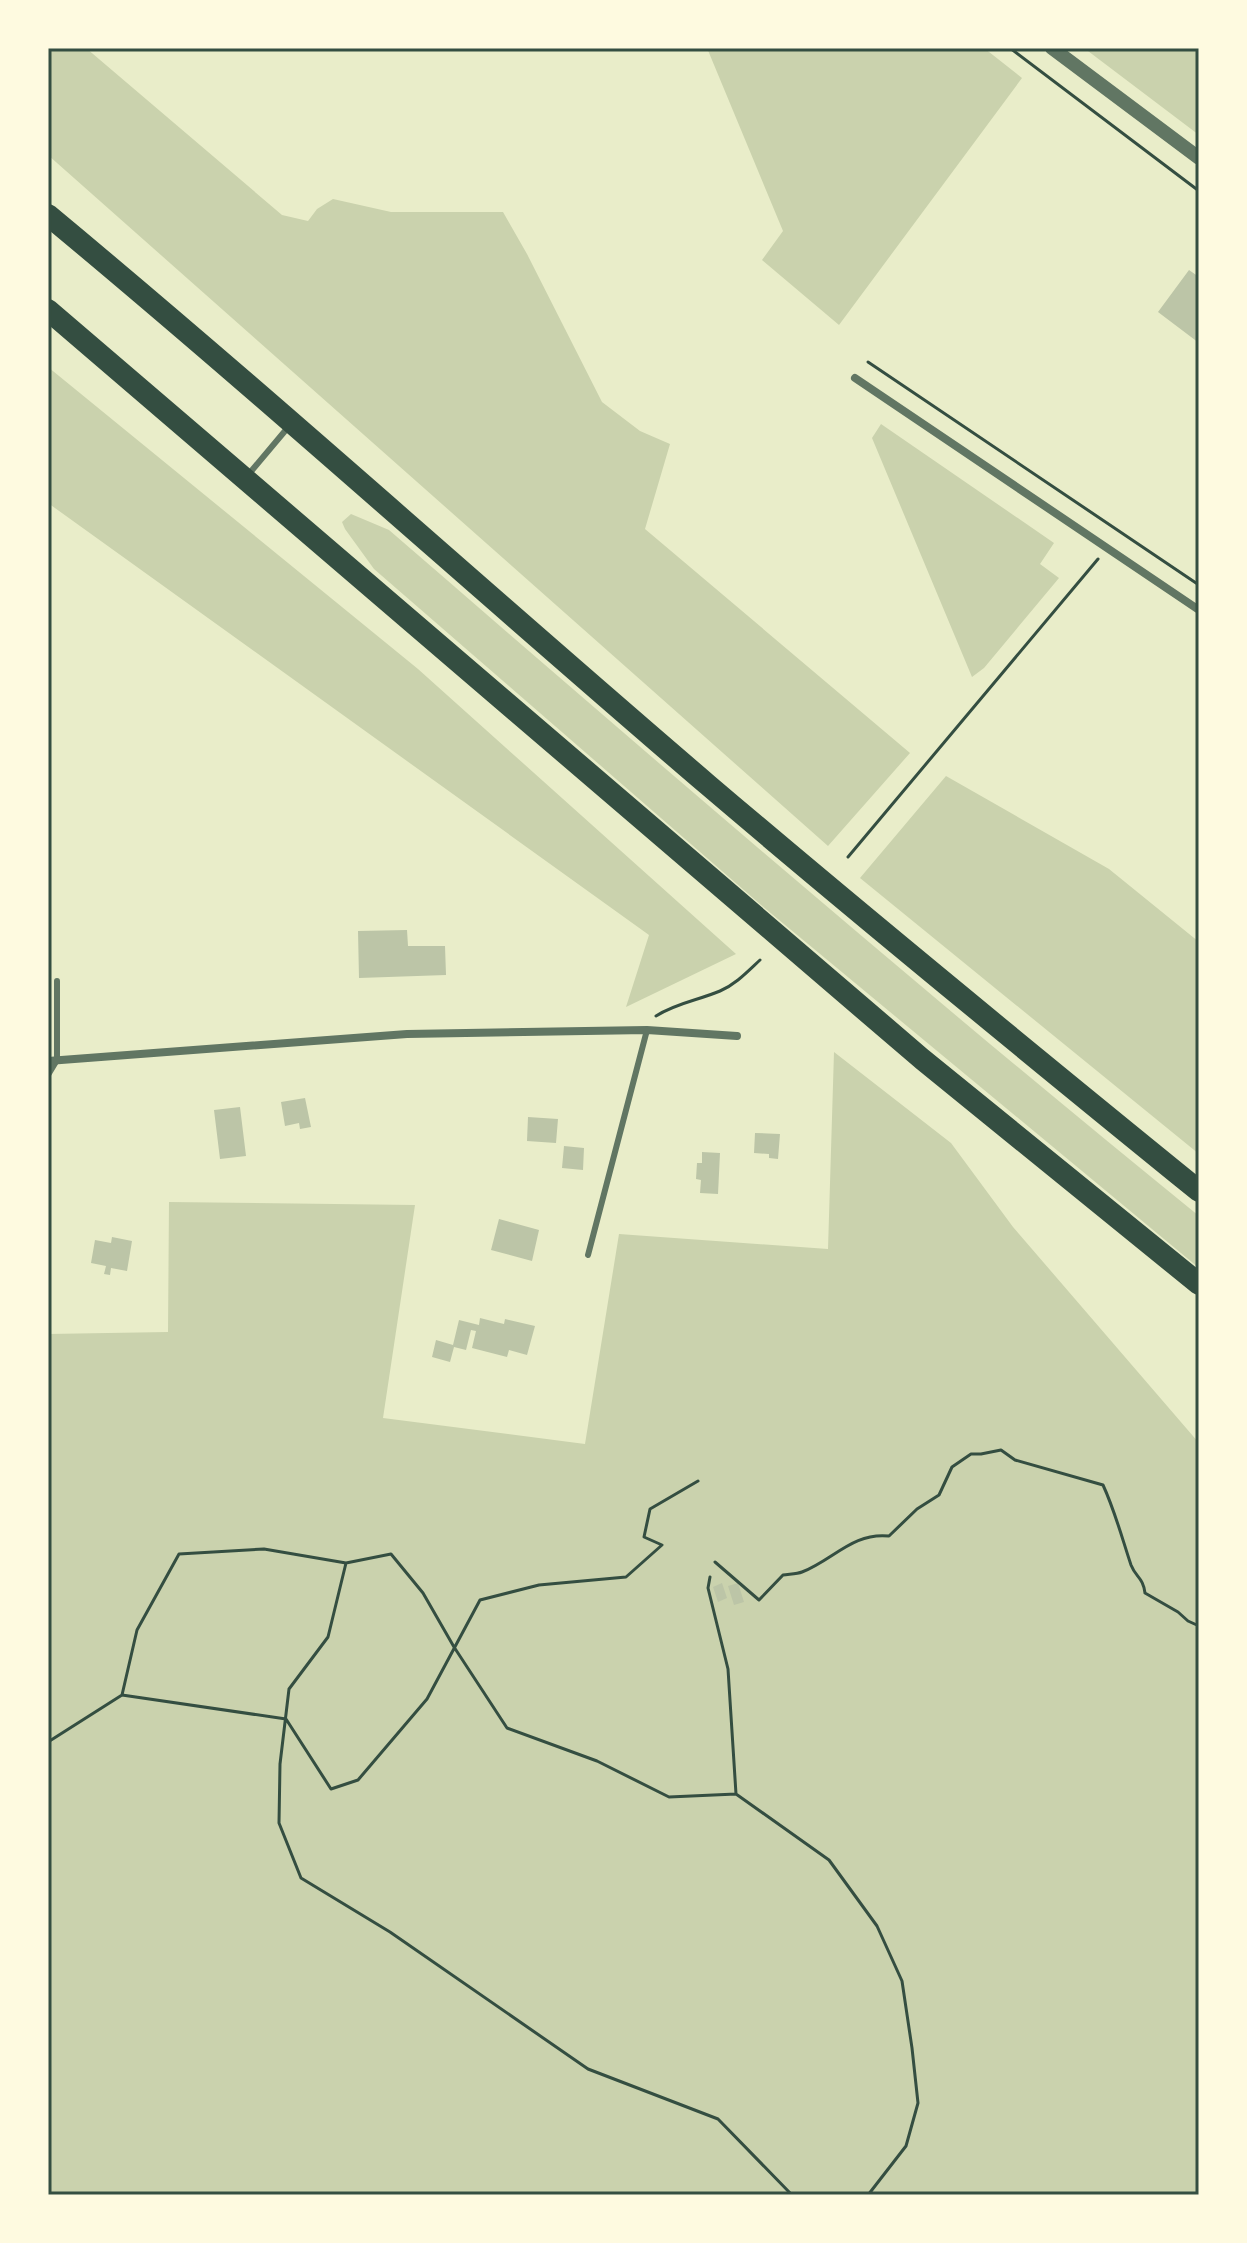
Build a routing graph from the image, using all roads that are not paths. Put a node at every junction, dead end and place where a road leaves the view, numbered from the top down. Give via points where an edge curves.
1 (1052, 48) edge
2 (1199, 158) edge
3 (48, 215) edge
4 (48, 310) edge
5 (855, 378) dead end
6 (292, 423) junction
7 (245, 478) junction
8 (1199, 610) edge
9 (57, 981) dead end
10 (647, 1030) junction
11 (737, 1036) dead end
12 (53, 1061) edge
13 (48, 1075) edge
14 (1199, 1191) edge
15 (588, 1255) dead end
16 (1199, 1284) edge

1 - 2 street
3 - 6 highway
4 - 7 highway
5 - 8 street
6 - 7 lane
6 - 14 highway via 965,1002
7 - 16 highway via 922,1059
9 - 12 lane
10 - 11 street
10 - 12 street via 407,1034
10 - 15 lane
12 - 13 lane

